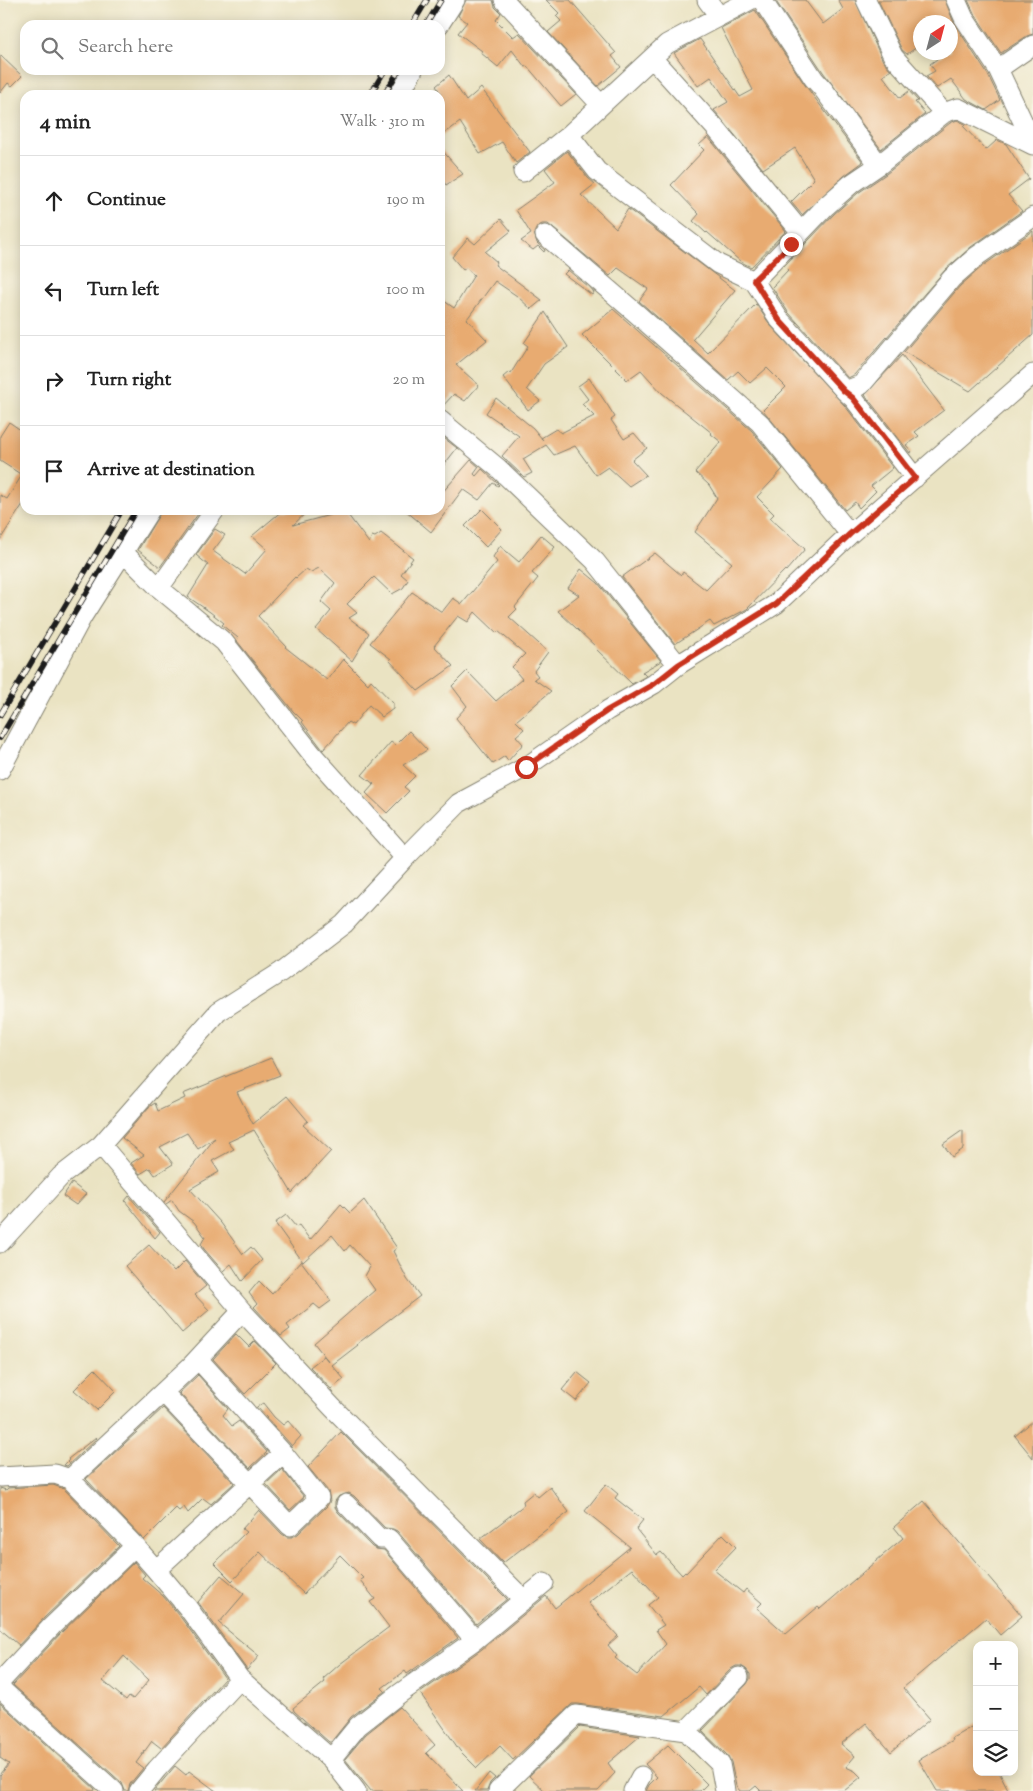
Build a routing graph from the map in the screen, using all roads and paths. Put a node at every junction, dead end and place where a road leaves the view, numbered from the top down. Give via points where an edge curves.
1 (455, 0) edge
2 (504, 0) edge
3 (708, 0) edge
4 (750, 0) edge
5 (762, 0) edge
6 (866, 0) edge
7 (956, 0) edge
8 (719, 16) junction
9 (443, 20) edge
10 (1033, 45) edge
11 (652, 58) junction
12 (998, 69) junction
13 (410, 75) edge
14 (402, 90) edge
15 (601, 105) junction
16 (944, 114) junction
17 (569, 135) junction
18 (1033, 144) edge
19 (879, 165) junction
20 (523, 172) dead end
21 (1033, 217) edge
22 (802, 232) junction
23 (545, 235) dead end
24 (754, 280) junction
25 (1033, 374) edge
26 (844, 391) junction
27 (445, 424) edge
28 (915, 478) junction
29 (147, 515) edge
30 (211, 515) edge
31 (850, 534) junction
32 (123, 552) junction
33 (159, 588) junction
34 (678, 665) junction
35 (0, 770) edge
36 (405, 858) junction
37 (101, 1145) junction
38 (0, 1243) edge
39 (242, 1311) junction
40 (198, 1359) junction
41 (163, 1392) junction
42 (284, 1453) junction
43 (0, 1477) edge
44 (70, 1479) junction
45 (250, 1483) junction
46 (346, 1504) dead end
47 (135, 1546) junction
48 (156, 1570) junction
49 (544, 1583) dead end
50 (524, 1600) junction
51 (475, 1640) junction
52 (738, 1677) dead end
53 (240, 1679) junction
54 (0, 1682) edge
55 (0, 1688) edge
56 (686, 1731) junction
57 (331, 1759) junction
58 (114, 1791) edge
59 (139, 1791) edge
60 (356, 1791) edge
61 (498, 1791) edge
62 (725, 1791) edge

1 - 9 street
2 - 15 street
3 - 8 street
4 - 8 street
5 - 19 street via 814,79
6 - 16 street via 894,56
7 - 12 street via 964,18
8 - 11 street via 667,44
10 - 12 street
11 - 15 street
11 - 22 street
12 - 18 street
13 - 14 street
15 - 17 street
16 - 18 street via 958,108
16 - 19 street
17 - 20 street
17 - 24 street via 597,171 718,264
19 - 22 street via 850,184
21 - 26 street via 977,256 952,278 861,385
22 - 24 street
23 - 31 street via 760,423
24 - 26 street via 779,320
25 - 28 street
26 - 28 street via 853,398
27 - 34 street via 498,468 595,561
28 - 31 street
29 - 32 street
30 - 33 street
31 - 34 street via 776,604
32 - 33 street
32 - 35 street via 82,617
33 - 36 street via 224,642 312,754
34 - 36 street via 526,767 459,803
36 - 37 street via 344,924 281,972 218,1012
37 - 38 street via 61,1176
37 - 39 street
39 - 40 street
39 - 50 street via 333,1408
40 - 41 street
40 - 42 street
41 - 44 street
41 - 45 street
42 - 45 street
42 - 45 street via 319,1498 290,1526
43 - 44 street via 55,1474
44 - 47 street
45 - 48 street
46 - 51 street via 380,1539 389,1539
47 - 48 street
47 - 54 street via 52,1626
48 - 53 street
49 - 50 street
50 - 51 street
51 - 57 street via 358,1726
52 - 56 street
53 - 57 street
53 - 59 street
55 - 58 street
56 - 61 street via 576,1715
56 - 62 street via 720,1764
57 - 60 street

